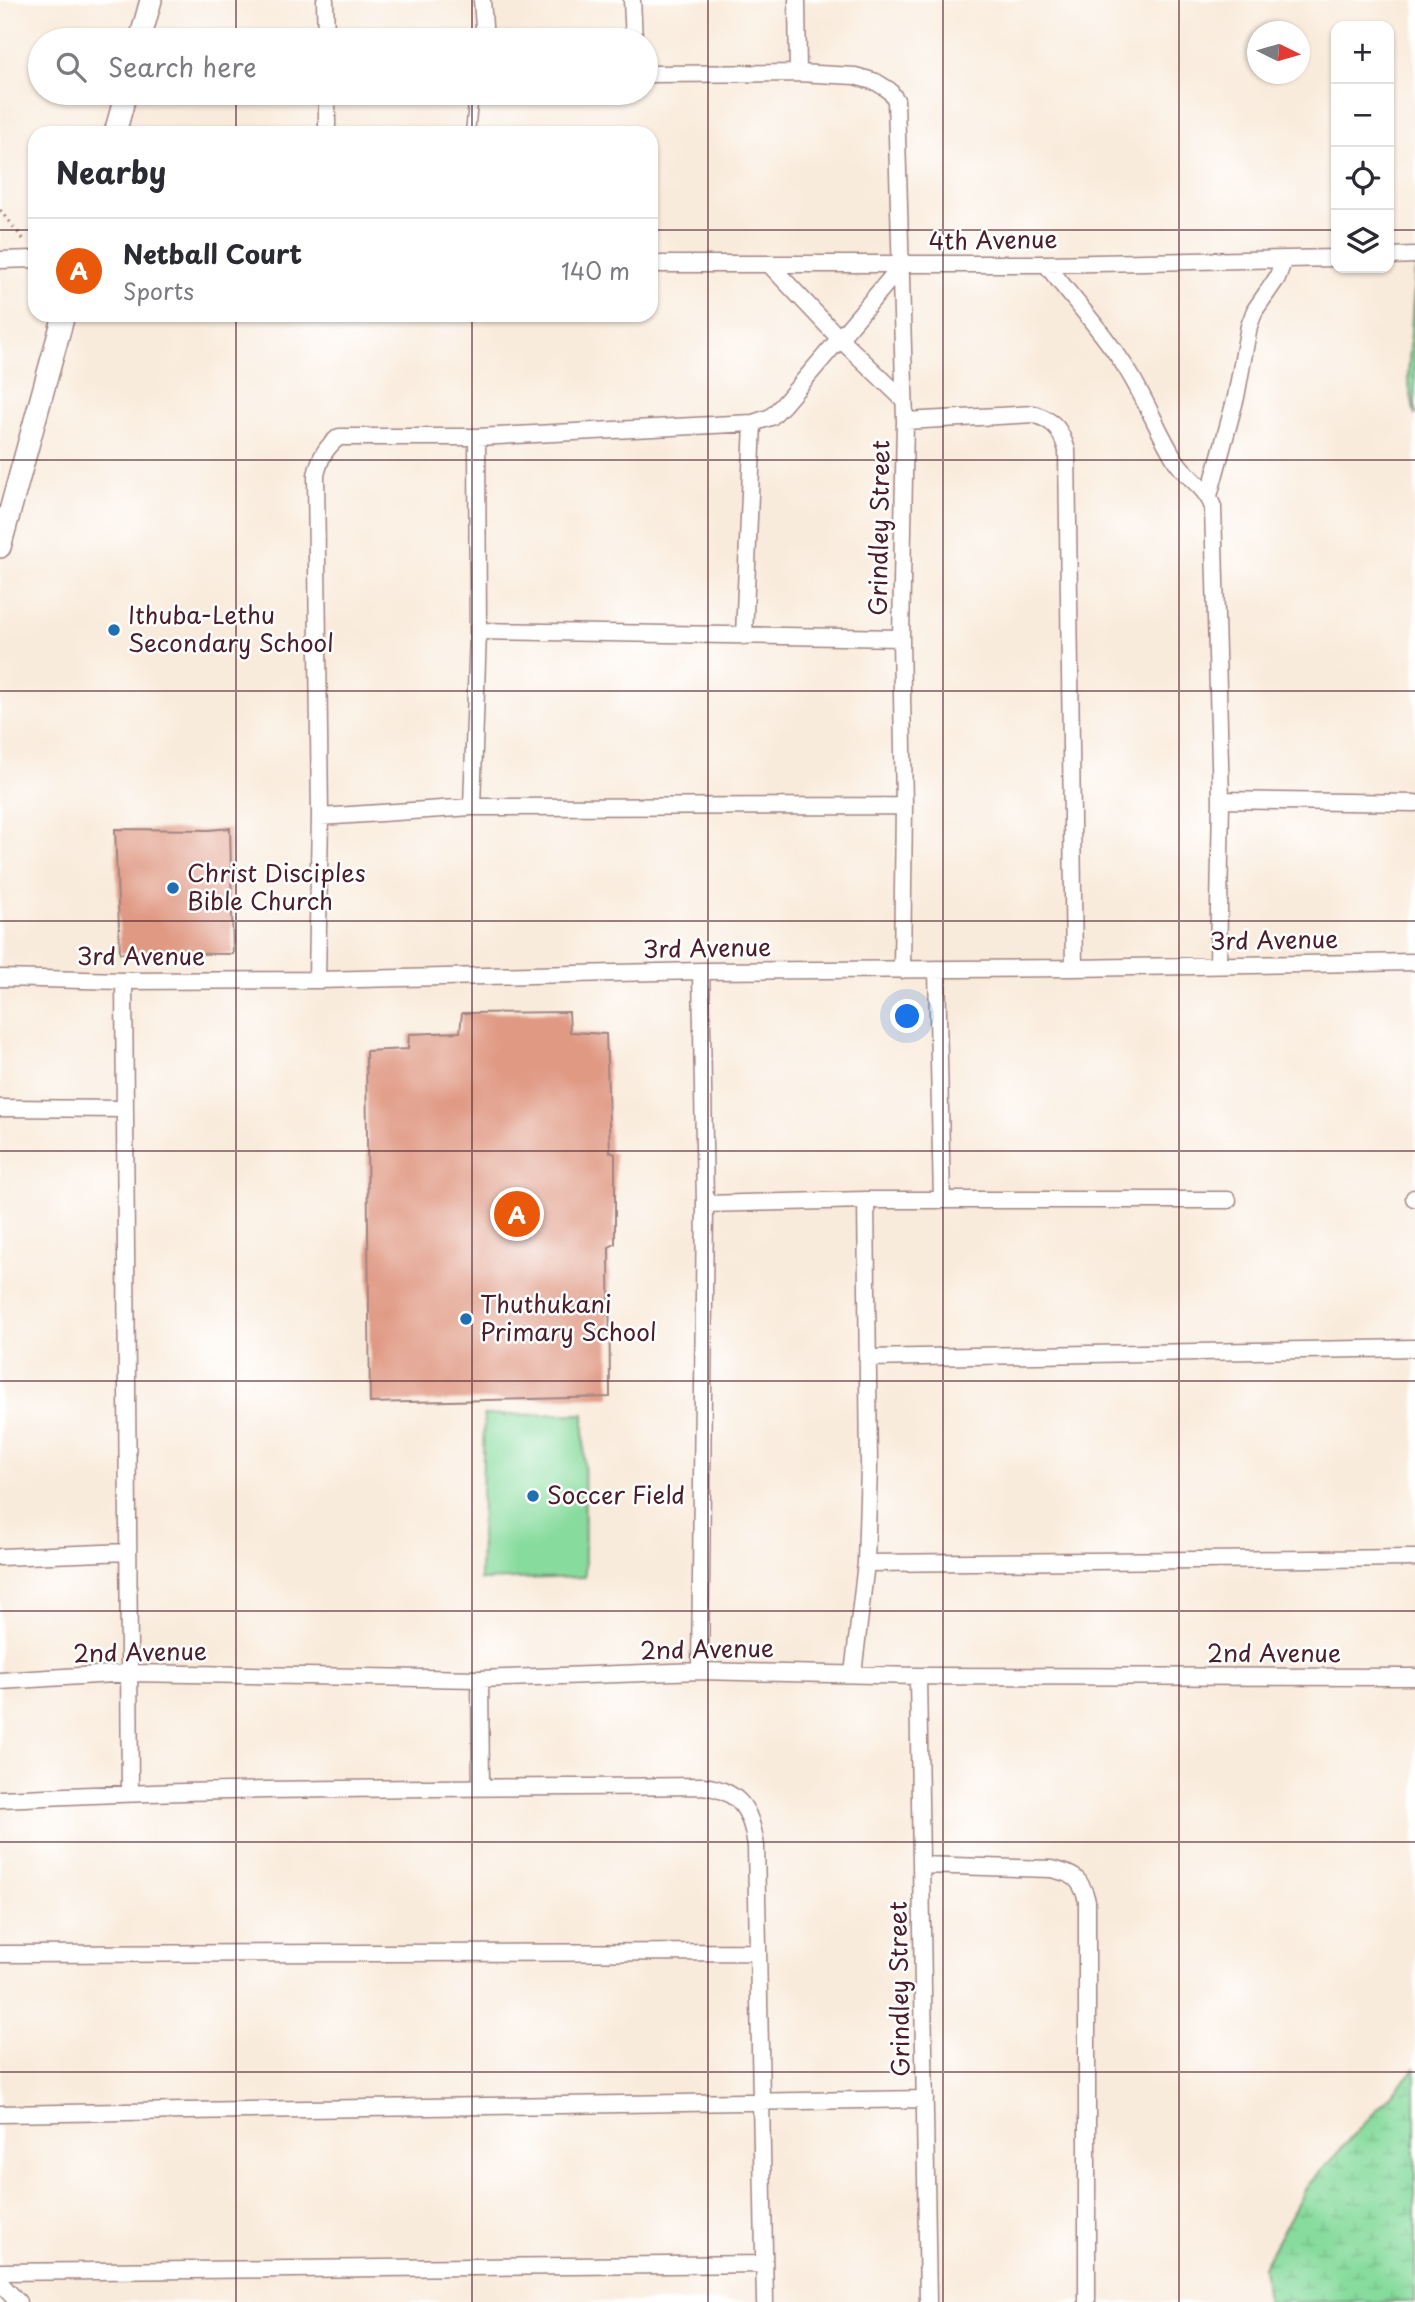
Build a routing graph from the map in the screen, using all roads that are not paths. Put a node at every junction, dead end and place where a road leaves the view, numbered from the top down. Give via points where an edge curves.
1 (151, 0) edge
2 (325, 0) edge
3 (482, 0) edge
4 (632, 0) edge
5 (797, 0) edge
6 (143, 28) edge
7 (326, 28) edge
8 (484, 28) edge
9 (633, 28) edge
10 (798, 73) junction
11 (658, 74) edge
12 (123, 105) edge
13 (327, 105) edge
14 (473, 105) edge
15 (117, 126) edge
16 (327, 126) edge
17 (471, 126) edge
18 (1394, 256) edge
19 (1415, 256) edge
20 (1331, 258) edge
21 (28, 259) edge
22 (1284, 259) junction
23 (0, 260) edge
24 (658, 264) edge
25 (769, 264) junction
26 (1046, 264) junction
27 (902, 265) junction
28 (62, 322) edge
29 (839, 338) junction
30 (904, 400) junction
31 (905, 421) junction
32 (753, 423) junction
33 (477, 437) junction
34 (1209, 496) junction
35 (0, 547) edge
36 (478, 631) junction
37 (744, 636) junction
38 (901, 638) junction
39 (1221, 800) junction
40 (1415, 803) edge
41 (904, 806) junction
42 (472, 807) junction
43 (320, 817) junction
44 (1415, 962) edge
45 (1218, 964) junction
46 (1074, 968) junction
47 (937, 969) junction
48 (902, 970) junction
49 (701, 971) junction
50 (0, 978) edge
51 (317, 980) junction
52 (124, 981) junction
53 (0, 1108) edge
54 (125, 1109) junction
55 (866, 1200) junction
56 (942, 1200) junction
57 (1228, 1200) dead end
58 (705, 1204) junction
59 (1415, 1348) edge
60 (867, 1358) junction
61 (128, 1552) junction
62 (0, 1557) edge
63 (1415, 1558) edge
64 (866, 1563) junction
65 (700, 1671) junction
66 (129, 1673) junction
67 (853, 1674) junction
68 (918, 1675) junction
69 (1415, 1677) edge
70 (480, 1679) junction
71 (0, 1681) edge
72 (481, 1787) junction
73 (130, 1792) junction
74 (0, 1799) edge
75 (921, 1865) junction
76 (758, 1952) junction
77 (0, 1954) edge
78 (925, 2099) junction
79 (761, 2102) junction
80 (0, 2114) edge
81 (764, 2264) junction
82 (0, 2272) edge
83 (0, 2283) edge
84 (18, 2302) edge
85 (765, 2302) edge
86 (928, 2302) edge
87 (1087, 2302) edge

1 - 6 street
2 - 7 street
3 - 8 street
4 - 9 street
5 - 10 street
10 - 11 street
10 - 27 street, Grindley Street via 855,76 876,82 896,100
12 - 15 street
13 - 16 street
14 - 17 lane
18 - 19 street
20 - 22 street, 4th Avenue
21 - 23 street
22 - 26 street, 4th Avenue
22 - 34 street via 1249,326 1236,397
24 - 25 street, 4th Avenue
25 - 27 street, 4th Avenue
25 - 29 street
26 - 27 street, 4th Avenue
26 - 34 street via 1126,368 1180,467
27 - 29 street
27 - 30 street, Grindley Street
28 - 35 street
29 - 30 street
29 - 32 street via 771,417
30 - 31 street, Grindley Street
31 - 38 street, Grindley Street
31 - 46 street via 1034,414 1060,430 1067,450
32 - 33 street
32 - 37 street
33 - 36 street
33 - 43 street via 339,437 320,459 316,514
34 - 39 street via 1215,519
36 - 37 street
36 - 42 street
37 - 38 street
38 - 41 street, Grindley Street
39 - 40 street
39 - 45 street
41 - 42 street
41 - 48 street, Grindley Street
42 - 43 street
43 - 51 street
44 - 45 street, 3rd Avenue
45 - 46 street, 3rd Avenue
46 - 47 street, 3rd Avenue
47 - 48 street, 3rd Avenue
47 - 56 street
48 - 49 street, 3rd Avenue
49 - 51 street, 3rd Avenue
49 - 58 street
50 - 52 street, 3rd Avenue
51 - 52 street, 3rd Avenue
52 - 54 street
53 - 54 street
54 - 61 street
55 - 56 street
55 - 58 street
55 - 60 street
56 - 57 street
58 - 65 street
59 - 60 street
60 - 64 street
61 - 62 street
61 - 66 street
63 - 64 street
64 - 67 street
65 - 67 street, 2nd Avenue
65 - 70 street, 2nd Avenue
66 - 70 street, 2nd Avenue
66 - 71 street, 2nd Avenue
66 - 73 street
67 - 68 street, 2nd Avenue
68 - 69 street, 2nd Avenue
68 - 75 street, Grindley Street
70 - 72 street
72 - 73 street
72 - 76 street via 703,1786 730,1793 753,1820
73 - 74 street
75 - 78 street, Grindley Street
75 - 87 street via 1051,1869 1070,1873 1083,1885 1087,1915
76 - 77 street
76 - 79 street
78 - 79 street
78 - 86 street, Grindley Street
79 - 80 street
79 - 81 street
81 - 82 street
81 - 85 street
83 - 84 street

